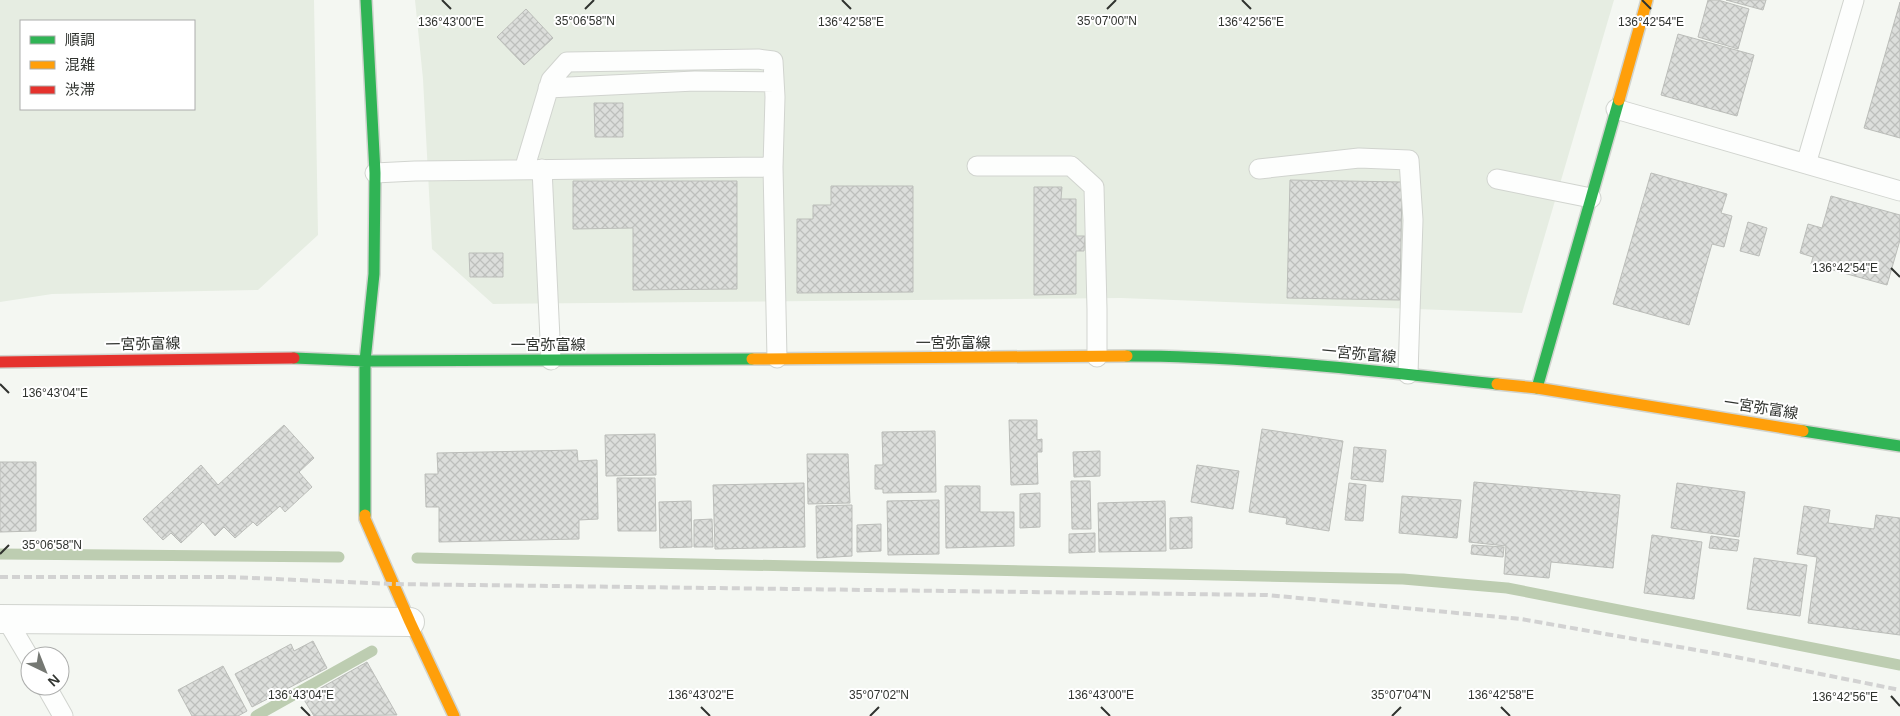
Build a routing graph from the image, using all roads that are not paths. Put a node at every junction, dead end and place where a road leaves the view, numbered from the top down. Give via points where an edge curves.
1 (366, 0) edge
2 (1647, 0) edge
3 (1854, 0) edge
4 (1616, 110) junction
5 (1806, 164) junction
6 (977, 166) dead end
7 (772, 167) junction
8 (1258, 169) dead end
9 (533, 170) junction
10 (375, 173) junction
11 (1497, 179) dead end
12 (1900, 191) edge
13 (1591, 198) junction
14 (1097, 357) junction
15 (777, 358) junction
16 (551, 360) junction
17 (365, 361) junction
18 (0, 362) edge
19 (1408, 374) junction
20 (1537, 388) junction
21 (1900, 446) edge
22 (4, 619) edge
23 (410, 622) junction
24 (22, 646) edge
25 (52, 696) edge
26 (63, 716) edge
27 (454, 716) edge

1 - 10 main road
2 - 4 main road
3 - 5 lane
4 - 5 lane
4 - 13 main road
5 - 12 lane
6 - 14 lane via 1071,166 1094,187
7 - 9 lane
7 - 9 lane via 773,61 758,59 567,62 548,88
7 - 15 lane
8 - 19 lane via 1359,158 1409,160 1413,220
9 - 10 lane
9 - 16 lane
10 - 17 main road via 374,274
11 - 13 lane
13 - 20 main road
14 - 15 main road, 一宮弥富線
14 - 19 main road, 一宮弥富線 via 1193,357
15 - 16 main road, 一宮弥富線
16 - 17 main road, 一宮弥富線
17 - 18 main road, 一宮弥富線 via 272,357
17 - 23 main road via 365,520
19 - 20 main road, 一宮弥富線
20 - 21 main road, 一宮弥富線
22 - 23 street
22 - 24 lane
23 - 27 main road
25 - 26 lane

